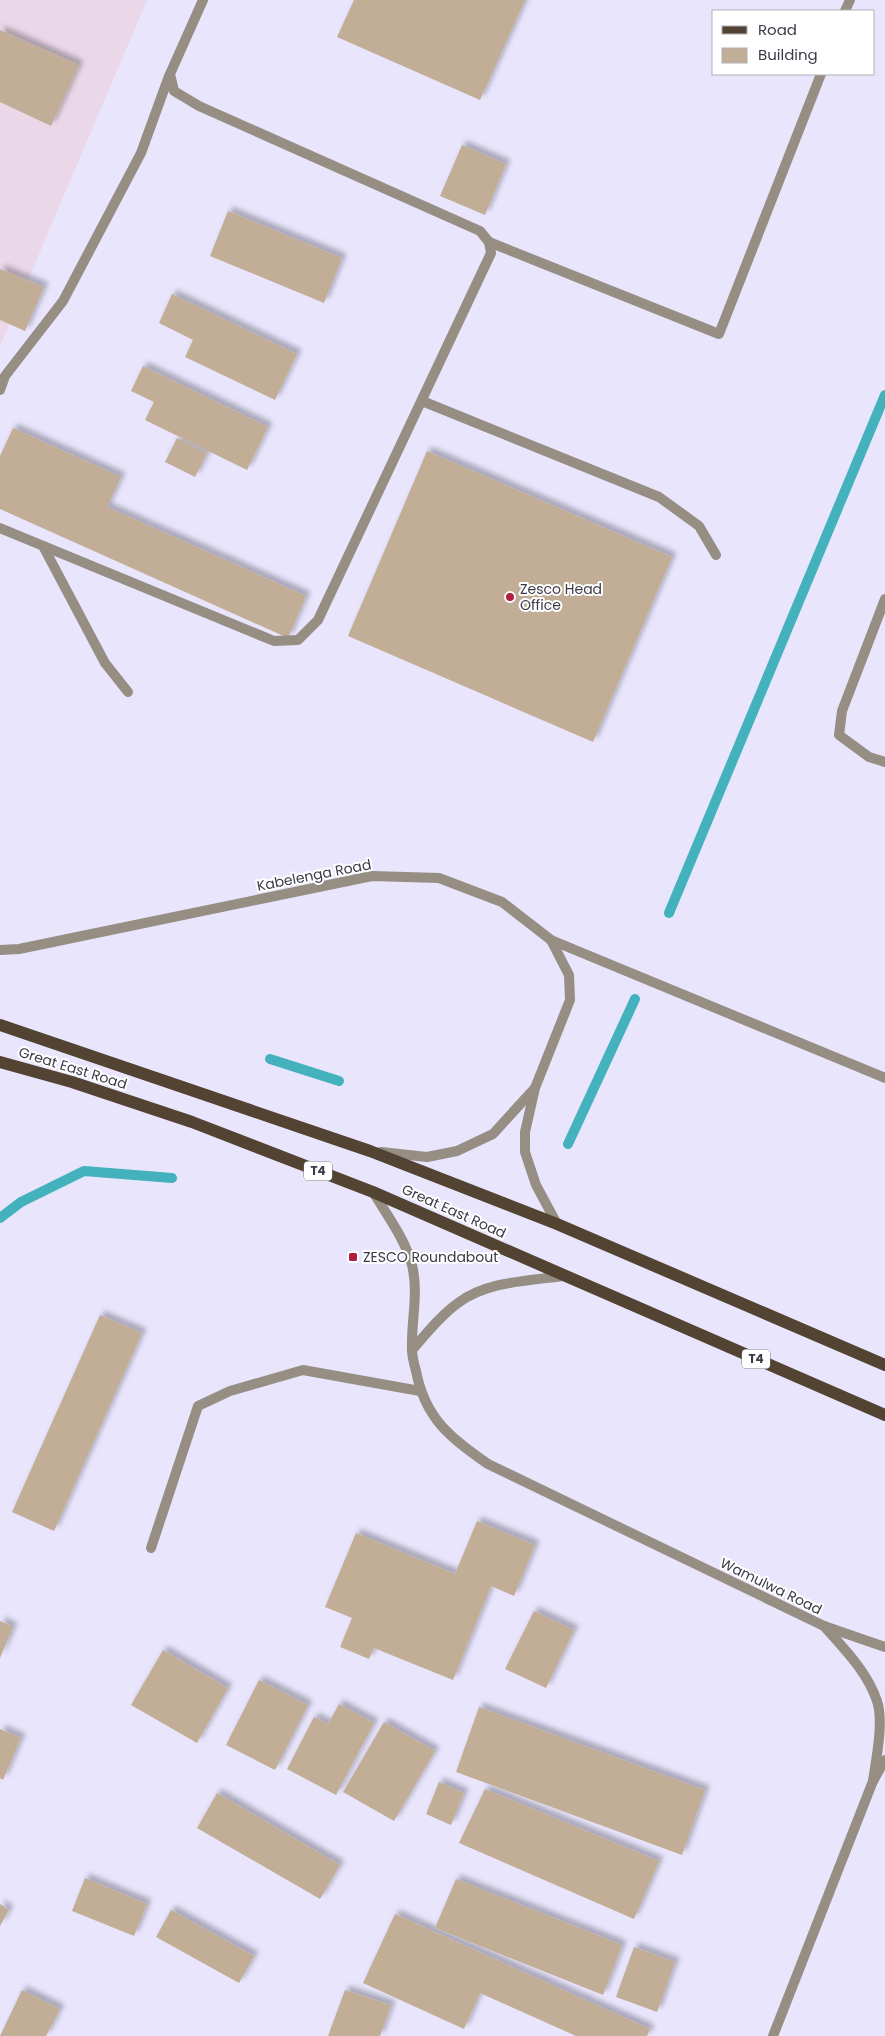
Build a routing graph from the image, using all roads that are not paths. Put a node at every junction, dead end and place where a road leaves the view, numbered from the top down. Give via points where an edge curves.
1 (203, 0) edge
2 (170, 74) junction
3 (821, 75) edge
4 (489, 242) junction
5 (0, 390) edge
6 (422, 400) junction
7 (0, 528) edge
8 (43, 546) junction
9 (716, 555) dead end
10 (885, 599) edge
11 (128, 692) dead end
12 (885, 762) edge
13 (551, 940) junction
14 (0, 950) edge
15 (0, 1025) edge
16 (0, 1062) edge
17 (885, 1078) edge
18 (535, 1088) junction
19 (370, 1151) junction
20 (373, 1192) junction
21 (556, 1224) junction
22 (563, 1276) junction
23 (412, 1350) junction
24 (885, 1365) edge
25 (420, 1391) junction
26 (885, 1414) edge
27 (151, 1548) dead end
28 (824, 1626) junction
29 (885, 1647) edge
30 (885, 1760) edge
31 (873, 1781) junction
32 (773, 2036) edge

1 - 2 street
2 - 4 street via 174,91 199,106 480,231
2 - 5 street via 141,153 63,301 5,376
3 - 4 street via 718,334
4 - 6 street via 491,253
6 - 8 street via 318,620 298,640 274,642
6 - 9 street via 659,497 699,526
7 - 8 street
8 - 11 street via 105,662
10 - 12 street via 842,711 839,735 869,756
13 - 14 street, Kabelenga Road via 502,902 439,878 372,876 19,949
13 - 17 street
13 - 18 street, Kabelenga Road via 569,975 570,1000
15 - 19 main road, Great East Road
16 - 20 main road, Great East Road / T4 via 192,1122
18 - 19 street, Kabelenga Road via 493,1134 457,1151 427,1156
18 - 21 street, Kabelenga Road via 524,1132 526,1152 536,1185
19 - 21 main road, Great East Road
20 - 22 main road, Great East Road / T4
20 - 23 street, Wamulwa Road via 406,1248 412,1266 415,1309
21 - 24 main road, Great East Road
22 - 23 street via 477,1292 458,1303
22 - 26 main road, Great East Road / T4
23 - 25 street, Wamulwa Road
25 - 27 street via 303,1370 230,1391 198,1406
25 - 28 street, Wamulwa Road via 432,1416 446,1433 488,1464
28 - 29 street
28 - 31 street, Wamulwa Road via 860,1668 878,1702 880,1738
30 - 31 street
31 - 32 street, Wamulwa Road

